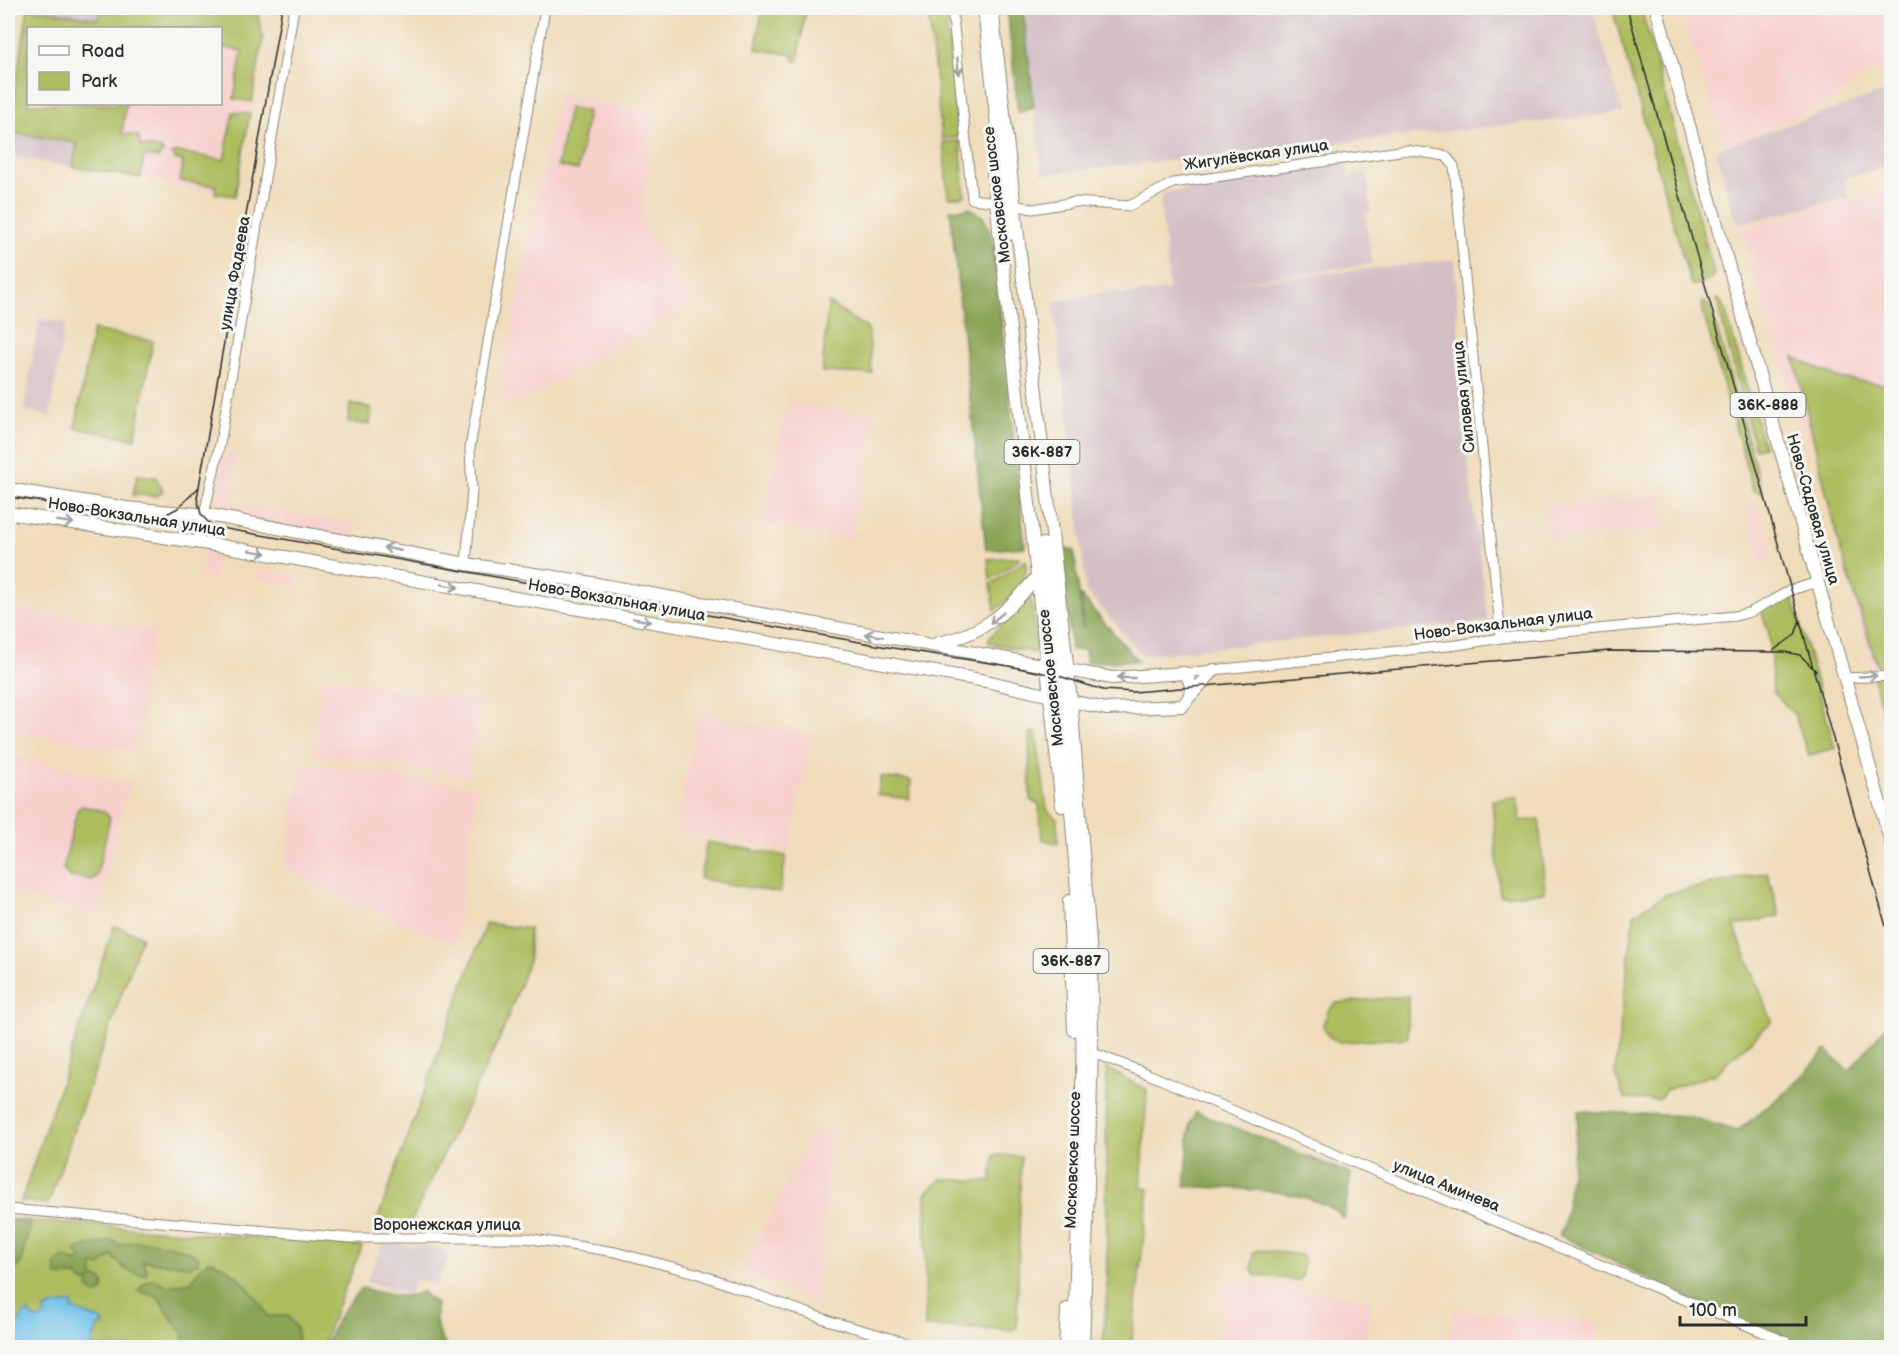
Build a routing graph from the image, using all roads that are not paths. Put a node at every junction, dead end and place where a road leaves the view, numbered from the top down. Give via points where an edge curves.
1 (294, 8) edge
2 (545, 8) edge
3 (952, 8) edge
4 (976, 8) edge
5 (984, 8) edge
6 (992, 8) edge
7 (1656, 8) edge
8 (1446, 156) joint
9 (1005, 203) junction
10 (8, 489) edge
11 (8, 513) edge
12 (205, 515) junction
13 (198, 542) junction
14 (466, 564) junction
15 (1042, 572) junction
16 (1818, 582) junction
17 (1502, 638) junction
18 (931, 645) junction
19 (1057, 668) junction
20 (1213, 670) junction
21 (1184, 673) junction
22 (1892, 676) edge
23 (1845, 678) junction
24 (1190, 696) junction
25 (1061, 697) junction
26 (1892, 846) edge
27 (1087, 1051) junction
28 (8, 1209) edge
29 (908, 1343) dead end
30 (1065, 1347) edge
31 (1074, 1347) edge
32 (1083, 1347) edge
33 (1801, 1347) edge

1 - 12 street, улица Фадеева
2 - 14 street via 470,448 472,490
3 -> 9 street, Жигулёвская улица via 972,199
4 - 9 main road, Московское шоссе / 36К-887
5 - 9 main road, Московское шоссе / 36К-887
6 - 9 main road, Московское шоссе / 36К-887
7 - 16 main road, Ново-Садовая улица / 36К-888
8 - 9 street, Жигулёвская улица via 1407,150 1173,183 1129,206 1075,202 1033,209
8 - 17 street, Силовая улица via 1454,166
9 - 15 main road, Московское шоссе / 36К-887
9 - 19 main road, Московское шоссе / 36К-887
10 - 12 main road, Ново-Вокзальная улица via 126,508
11 -> 13 main road, Ново-Вокзальная улица
12 - 13 street, улица Фадеева
14 -> 12 main road, Ново-Вокзальная улица
13 -> 25 main road, Ново-Вокзальная улица
18 -> 14 main road, Ново-Вокзальная улица
15 -> 18 main road via 986,627 969,636
15 - 19 main road, Московское шоссе / 36К-887
16 - 17 street, Ново-Вокзальная улица via 1735,616
16 - 23 main road, Ново-Садовая улица / 36К-888
17 - 20 street, Ново-Вокзальная улица
18 - 19 main road, Ново-Вокзальная улица
21 -> 19 main road, Ново-Вокзальная улица via 1126,678
19 - 25 main road, Московское шоссе / 36К-887
20 - 21 street, Ново-Вокзальная улица
20 - 24 main road
21 - 24 main road via 1190,683
23 -> 22 street
23 - 26 main road, Ново-Садовая улица / 36К-888
24 - 25 main road, Ново-Вокзальная улица via 1182,706 1106,709
25 - 27 main road, Московское шоссе / 36К-887
25 - 30 main road, Московское шоссе / 36К-887 via 1075,1047
27 - 31 main road, Московское шоссе / 36К-887
27 - 32 main road, Московское шоссе / 36К-887
27 - 33 street, улица Аминева
28 - 29 street, Воронежская улица via 350,1238 526,1239 615,1252 696,1273 830,1321

